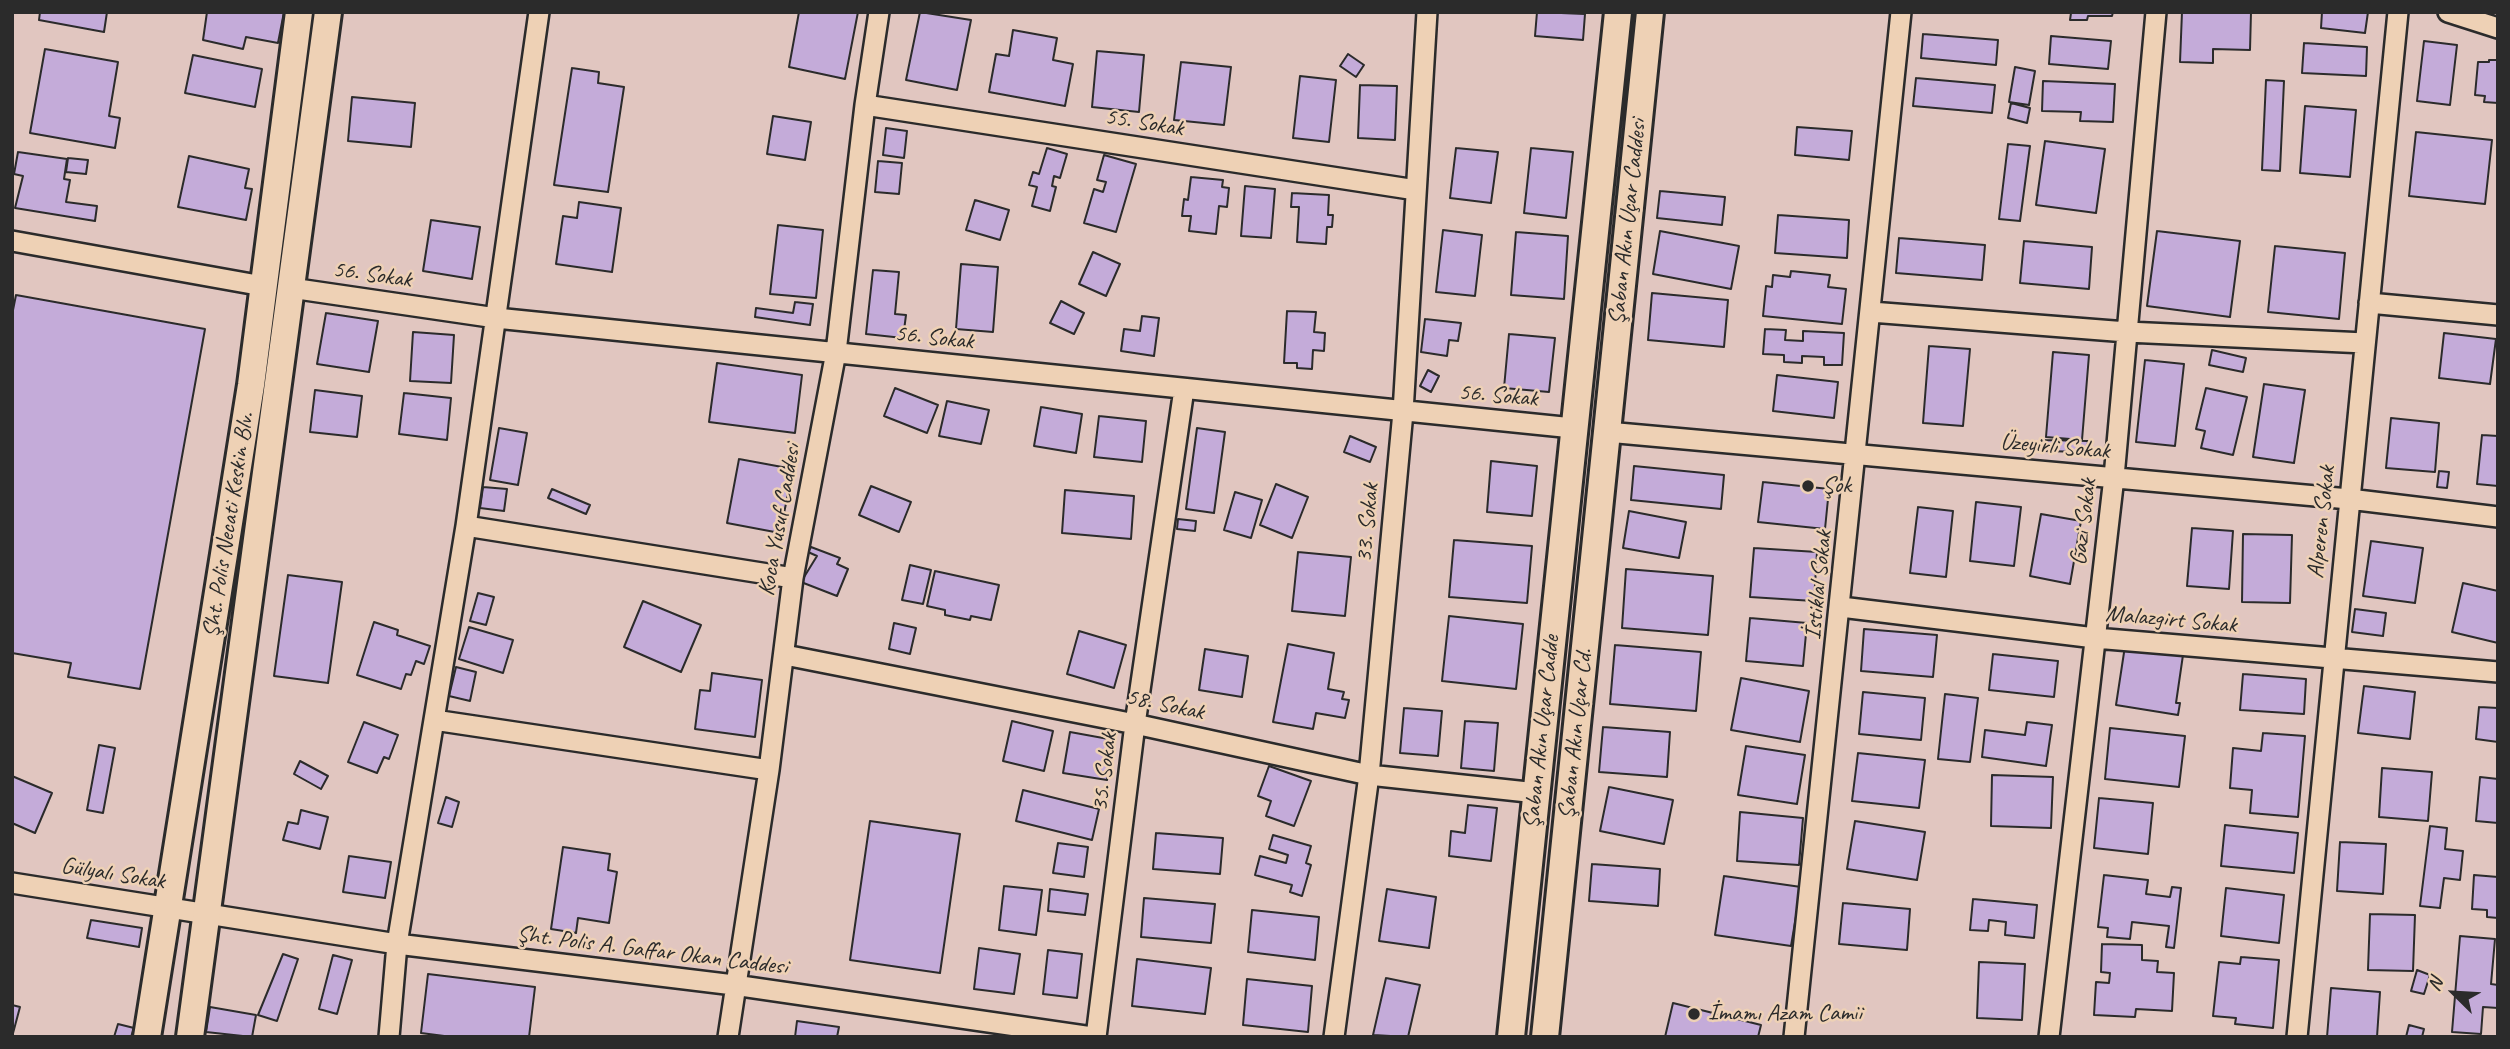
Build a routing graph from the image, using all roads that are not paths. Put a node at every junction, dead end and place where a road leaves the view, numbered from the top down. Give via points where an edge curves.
1 (299, 12) edge
2 (328, 12) edge
3 (539, 12) edge
4 (879, 12) edge
5 (1427, 12) edge
6 (1618, 12) edge
7 (1650, 12) edge
8 (1901, 12) edge
9 (2156, 12) edge
10 (2398, 12) edge
11 (2448, 12) edge
12 (2498, 28) edge
13 (865, 105) junction
14 (1416, 190) junction
15 (12, 241) edge
16 (263, 286) junction
17 (291, 288) junction
18 (2369, 303) junction
19 (1871, 312) junction
20 (2498, 315) edge
21 (496, 318) junction
22 (2127, 332) junction
23 (2365, 342) junction
24 (836, 352) junction
25 (1184, 389) junction
26 (1403, 412) junction
27 (1573, 428) junction
28 (1607, 432) junction
29 (1857, 454) junction
30 (2114, 477) junction
31 (2349, 499) junction
32 (2498, 517) edge
33 (466, 526) junction
34 (793, 578) junction
35 (1841, 607) junction
36 (2095, 638) junction
37 (785, 655) junction
38 (2333, 660) junction
39 (2498, 672) edge
40 (434, 720) junction
41 (1135, 724) junction
42 (769, 770) junction
43 (1369, 775) junction
44 (1536, 793) junction
45 (12, 884) edge
46 (169, 907) junction
47 (207, 913) junction
48 (397, 943) junction
49 (734, 985) junction
50 (148, 1037) edge
51 (190, 1037) edge
52 (389, 1037) edge
53 (728, 1037) edge
54 (1094, 1037) edge
55 (1334, 1037) edge
56 (1511, 1037) edge
57 (1545, 1037) edge
58 (1794, 1037) edge
59 (2049, 1037) edge
60 (2297, 1037) edge

1 - 16 main road, Şht. Polis Necati Keskin Blv.
2 - 17 main road, Şht. Polis Necati Keskin Blv.
3 - 21 street
4 - 13 street, Koca Yusuf Caddesi
5 - 14 street, 33. Sokak
6 - 27 main road, Şaban Akın Uçar Caddesi
7 - 28 main road, Şaban Akın Uçar Caddesi
8 - 19 street, İstiklal Sokak
9 - 22 street, Gazi Sokak
10 - 18 street, Alperen Sokak
11 - 12 street
13 - 14 street, 55. Sokak
13 - 24 street, Koca Yusuf Caddesi
14 - 26 street, 33. Sokak
15 - 16 street
16 - 46 main road, Şht. Polis Necati Keskin Blv.
17 - 21 street, 56. Sokak
17 - 47 main road, Şht. Polis Necati Keskin Blv.
18 - 20 street
18 - 23 street, Alperen Sokak
19 - 22 street
19 - 29 street, İstiklal Sokak
21 - 24 street, 56. Sokak
21 - 33 street
22 - 23 street
22 - 30 street, Gazi Sokak
23 - 31 street, Alperen Sokak
24 - 25 street, 56. Sokak
24 - 34 street, Koca Yusuf Caddesi
25 - 26 street, 56. Sokak
25 - 41 street, 35. Sokak
26 - 27 street, 56. Sokak
26 - 43 street, 33. Sokak
27 - 28 main road
27 - 44 main road, Şaban Akın Uçar Cadde
28 - 29 street, Üzeyirli Sokak
28 - 57 main road, Şaban Akın Uçar Cd.
29 - 30 street, Üzeyirli Sokak
29 - 35 street, İstiklal Sokak
30 - 31 street, Üzeyirli Sokak
30 - 36 street, Gazi Sokak
31 - 32 street, Üzeyirli Sokak
31 - 38 street, Alperen Sokak
33 - 34 street
33 - 40 street
34 - 37 street, Koca Yusuf Caddesi
35 - 36 street, Malazgirt Sokak
35 - 58 street, İstiklal Sokak
36 - 38 street, Malazgirt Sokak
36 - 59 street, Gazi Sokak
37 - 41 street, 58. Sokak
37 - 42 street, Koca Yusuf Caddesi
38 - 39 street, Malazgirt Sokak
38 - 60 street, Alperen Sokak
40 - 42 street
40 - 48 street
41 - 43 street, 58. Sokak
41 - 54 street, 35. Sokak
42 - 49 street, Koca Yusuf Caddesi
43 - 44 street, 58. Sokak
43 - 55 street, 33. Sokak
44 - 56 main road, Şaban Akın Uçar Cadde
45 - 46 street, Gülyalı Sokak
46 - 47 street, Gülyalı Sokak
46 - 50 main road, Şht. Polis Necati Keskin Blv.
47 - 48 street, Şht. Polis A. Gaffar Okan Caddesi
47 - 51 main road, Şht. Polis Necati Keskin Blv.
48 - 49 street, Şht. Polis A. Gaffar Okan Caddesi
48 - 52 street
49 - 53 street, Koca Yusuf Caddesi
49 - 54 street, Şht. Polis A. Gaffar Okan Caddesi

